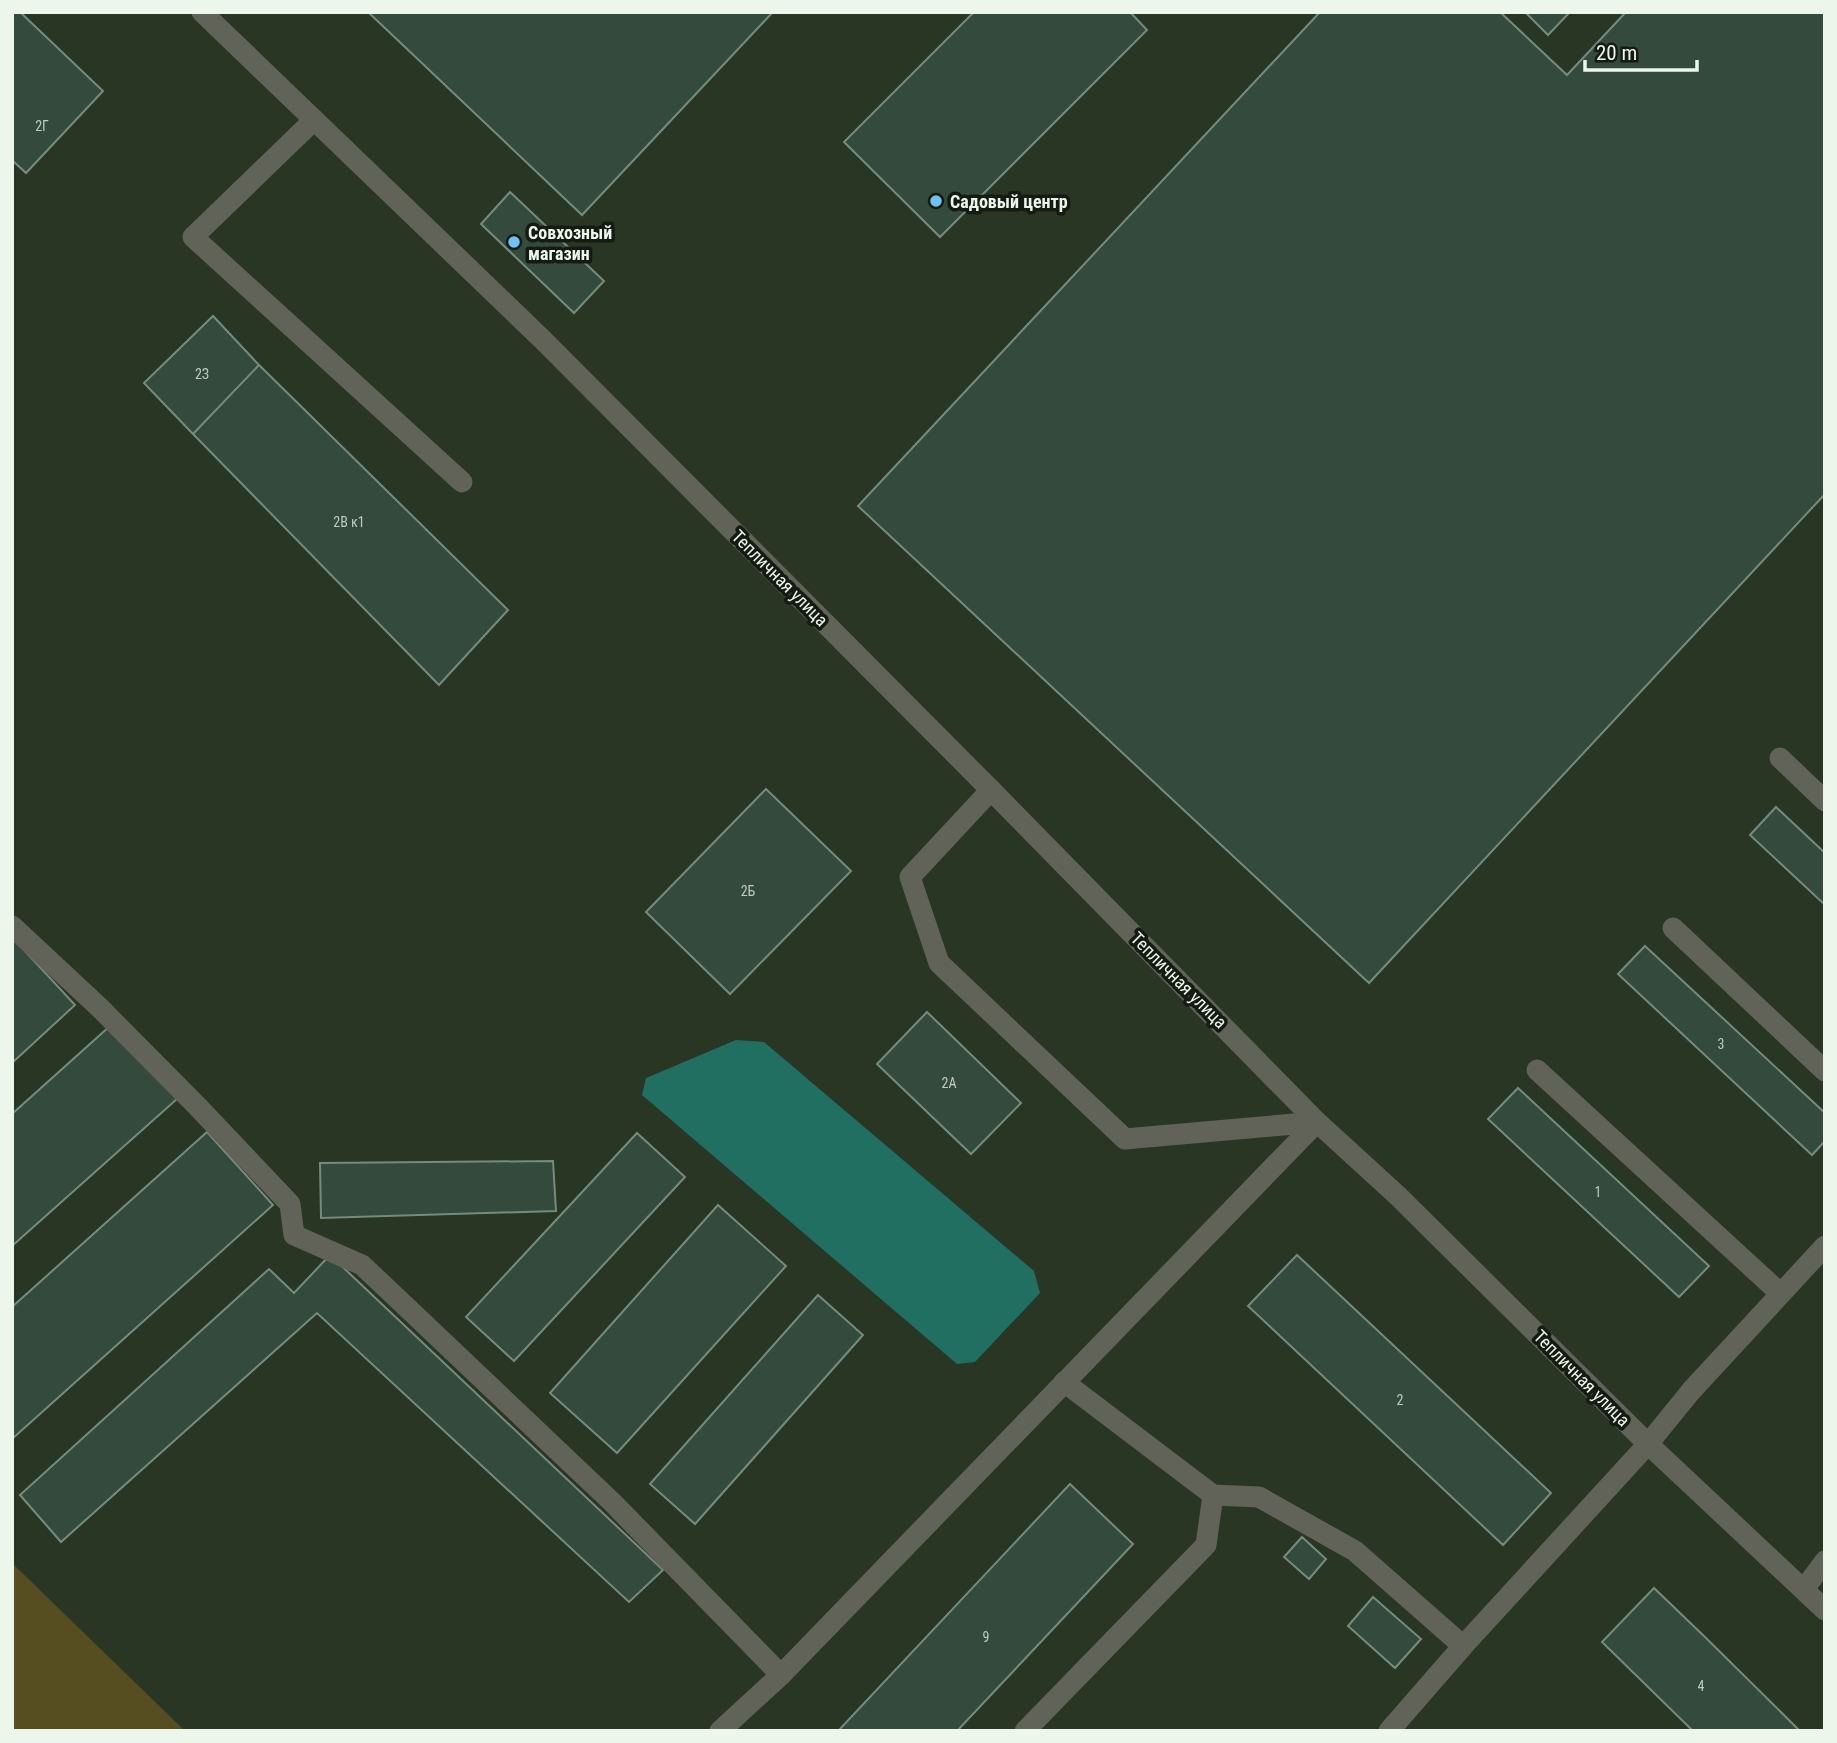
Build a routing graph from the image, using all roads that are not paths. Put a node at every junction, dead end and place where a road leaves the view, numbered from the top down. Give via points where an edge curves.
1 (202, 12) edge
2 (314, 120) junction
3 (462, 482) dead end
4 (1780, 758) dead end
5 (991, 790) junction
6 (1825, 801) edge
7 (12, 926) edge
8 (1672, 928) dead end
9 (1537, 1070) dead end
10 (1825, 1071) edge
11 (1317, 1122) junction
12 (1825, 1247) edge
13 (1781, 1294) junction
14 (1064, 1382) junction
15 (1648, 1444) junction
16 (1213, 1495) junction
17 (1825, 1561) edge
18 (1804, 1589) junction
19 (1825, 1610) edge
20 (1463, 1646) junction
21 (781, 1675) junction
22 (720, 1731) edge
23 (1025, 1731) edge
24 (1389, 1731) edge

1 - 2 street, Тепличная улица
2 - 3 street via 192,237
2 - 5 street, Тепличная улица via 543,340
4 - 6 street
5 - 11 street, Тепличная улица
5 - 11 street via 909,877 939,963 1125,1139
7 - 21 street via 100,1008 290,1204 295,1235 362,1265 612,1502
8 - 10 street
9 - 13 street
11 - 14 street
11 - 15 street, Тепличная улица
12 - 13 street
13 - 15 street
14 - 16 street
14 - 21 street
15 - 18 street, Тепличная улица
15 - 20 street
16 - 20 street via 1259,1497 1355,1551
16 - 23 street via 1206,1545
17 - 18 street
18 - 19 street, Тепличная улица
20 - 24 street
21 - 22 street

